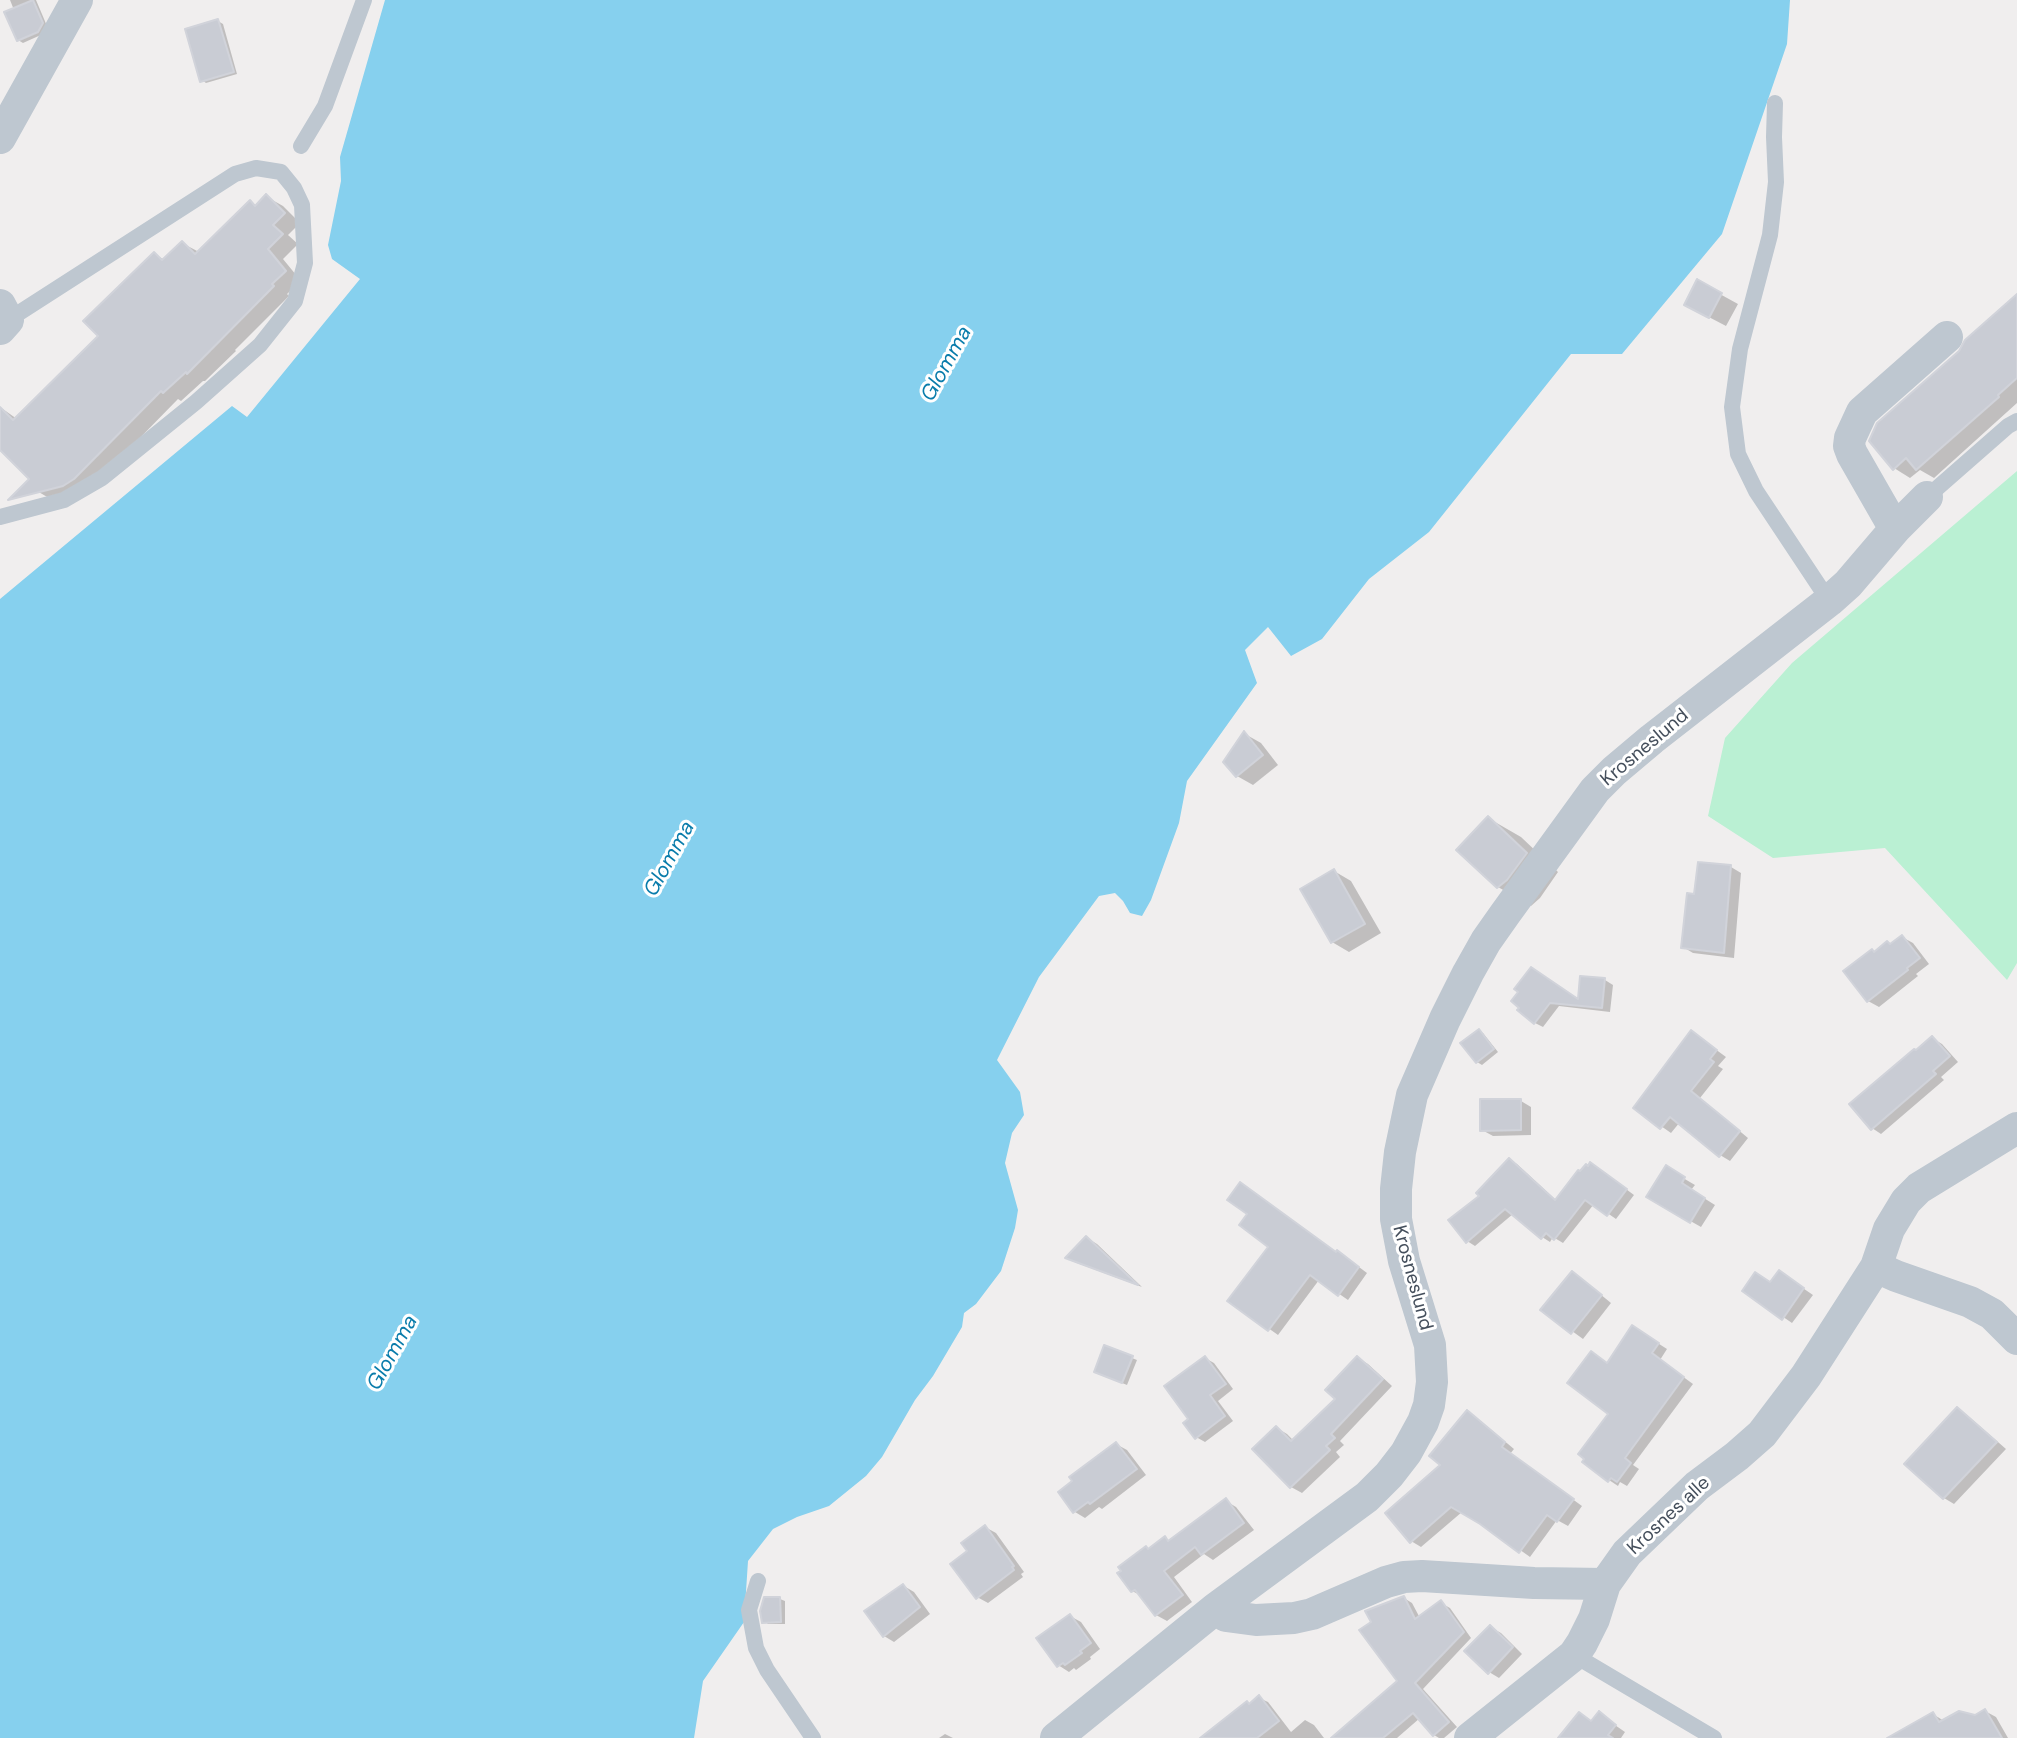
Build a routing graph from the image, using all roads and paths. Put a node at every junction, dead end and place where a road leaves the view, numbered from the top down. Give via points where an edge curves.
1 (77, 0) edge
2 (364, 0) edge
3 (1775, 103) dead end
4 (0, 138) edge
5 (301, 146) dead end
6 (3, 318) edge
7 (1947, 337) dead end
8 (2017, 421) edge
9 (1927, 498) joint
10 (0, 517) edge
11 (1895, 530) junction
12 (1829, 601) junction
13 (2017, 1128) edge
14 (1877, 1267) junction
15 (2017, 1339) edge
16 (758, 1581) dead end
17 (1605, 1584) junction
18 (1215, 1609) junction
19 (1574, 1655) junction
20 (1477, 1736) edge
21 (813, 1738) edge
22 (1056, 1738) edge
23 (1714, 1738) edge

1 - 4 street
2 - 5 lane via 325,106
3 - 12 lane via 1776,182 1770,235 1740,349 1732,407 1738,454 1756,491
6 - 10 lane via 235,174 256,168 281,172 302,205 305,263 295,300 260,345 102,478 64,500
7 - 11 street via 1862,412 1850,438 1852,454
8 - 9 lane, Krosneslund
9 - 11 street, Krosneslund
11 - 12 street, Krosneslund
12 - 18 street, Krosneslund via 1614,771 1595,790 1486,941 1424,1065 1409,1106 1400,1152 1396,1219 1430,1345 1432,1382 1423,1422 1406,1453 1367,1497
13 - 14 street, Krosnes alle via 1919,1188 1893,1221
14 - 15 street via 1969,1302 1992,1314
14 - 17 street, Krosnes alle via 1762,1434 1650,1530
16 - 21 lane via 749,1610 756,1647
17 - 18 street via 1405,1577 1294,1618 1256,1620 1226,1616
17 - 19 street, Krosnes alle via 1594,1619
18 - 22 street, Krosneslund
19 - 20 street
19 - 23 lane

